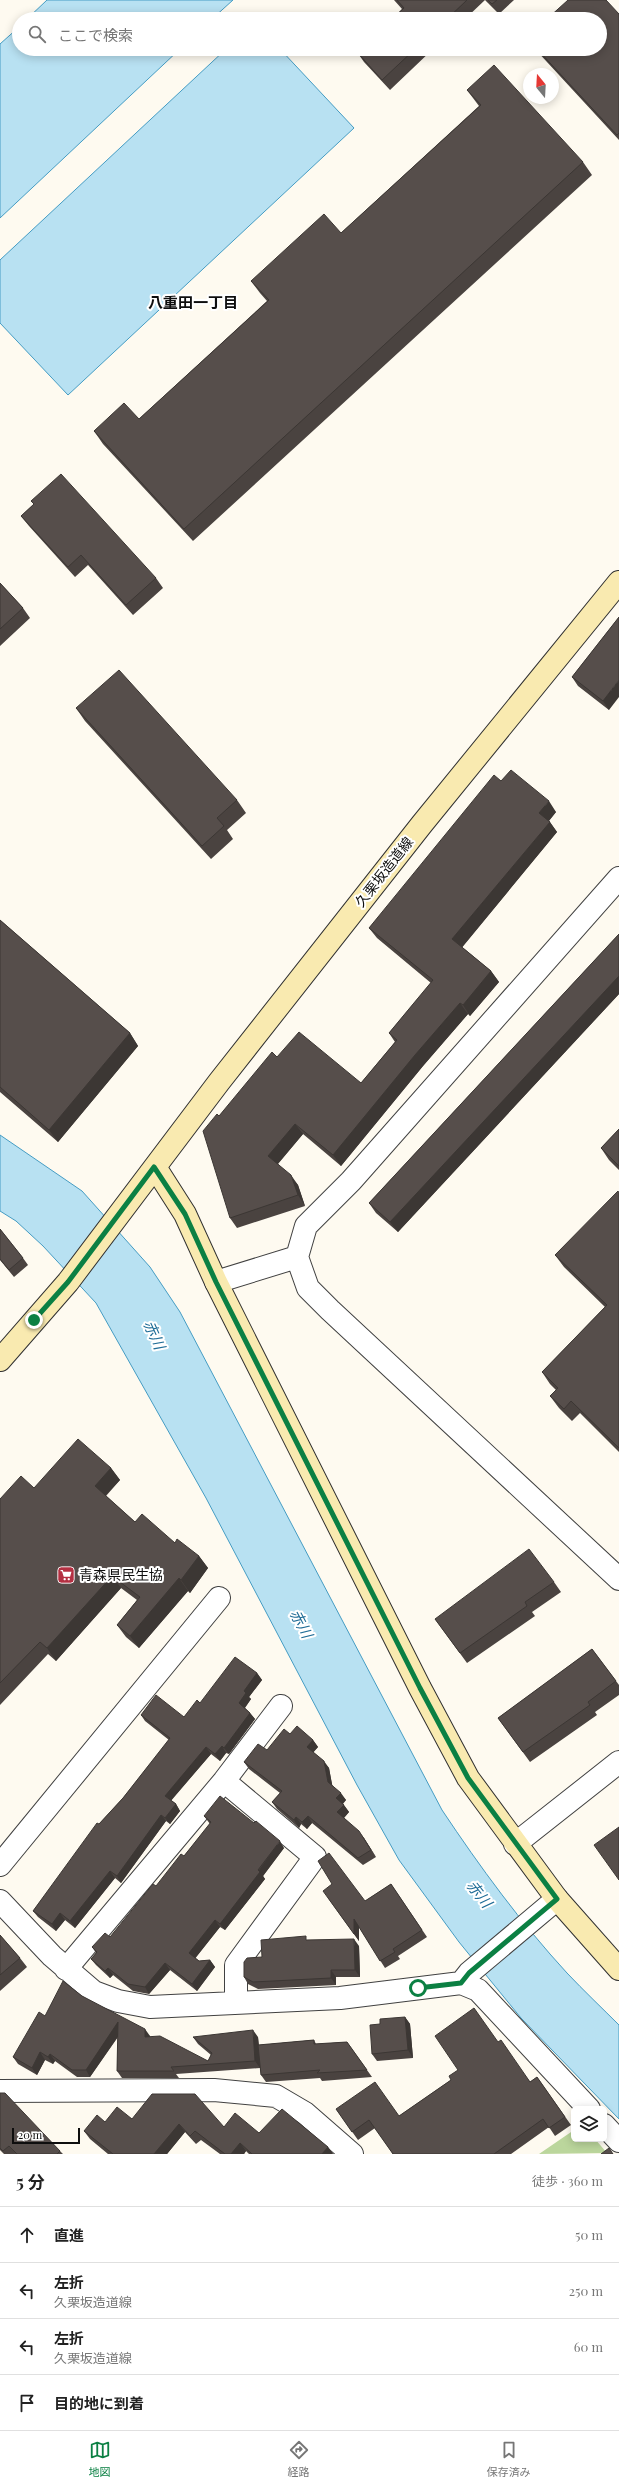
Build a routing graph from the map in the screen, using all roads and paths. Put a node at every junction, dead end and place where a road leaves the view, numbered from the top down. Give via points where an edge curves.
1 (619, 582) edge
2 (619, 878) edge
3 (154, 1167) junction
4 (297, 1257) junction
5 (216, 1282) junction
6 (0, 1360) edge
7 (619, 1579) edge
8 (219, 1598) dead end
9 (281, 1706) dead end
10 (619, 1762) edge
11 (224, 1782) junction
12 (515, 1844) junction
13 (0, 1865) edge
14 (557, 1899) junction
15 (0, 1902) edge
16 (66, 1969) junction
17 (619, 1969) edge
18 (465, 1978) junction
19 (236, 2003) junction
20 (0, 2091) edge
21 (586, 2106) edge
22 (607, 2128) edge
23 (619, 2141) edge
24 (352, 2154) edge

1 - 3 main road, 久栗坂造道線 via 417,831
2 - 4 street via 351,1181 306,1226
3 - 5 main road via 185,1214
3 - 6 main road, 久栗坂造道線 via 68,1282
4 - 5 street
4 - 7 street via 308,1288
5 - 12 main road via 420,1688 468,1778
8 - 13 street
9 - 11 street
10 - 12 street
11 - 16 street
11 - 19 street via 315,1857 236,1964
12 - 14 main road
14 - 17 main road
14 - 18 street
15 - 16 street
16 - 19 street via 94,1992 133,2005 150,2007
18 - 19 street via 340,1998
18 - 21 street
20 - 24 street via 214,2090 276,2096 305,2113
22 - 23 street

